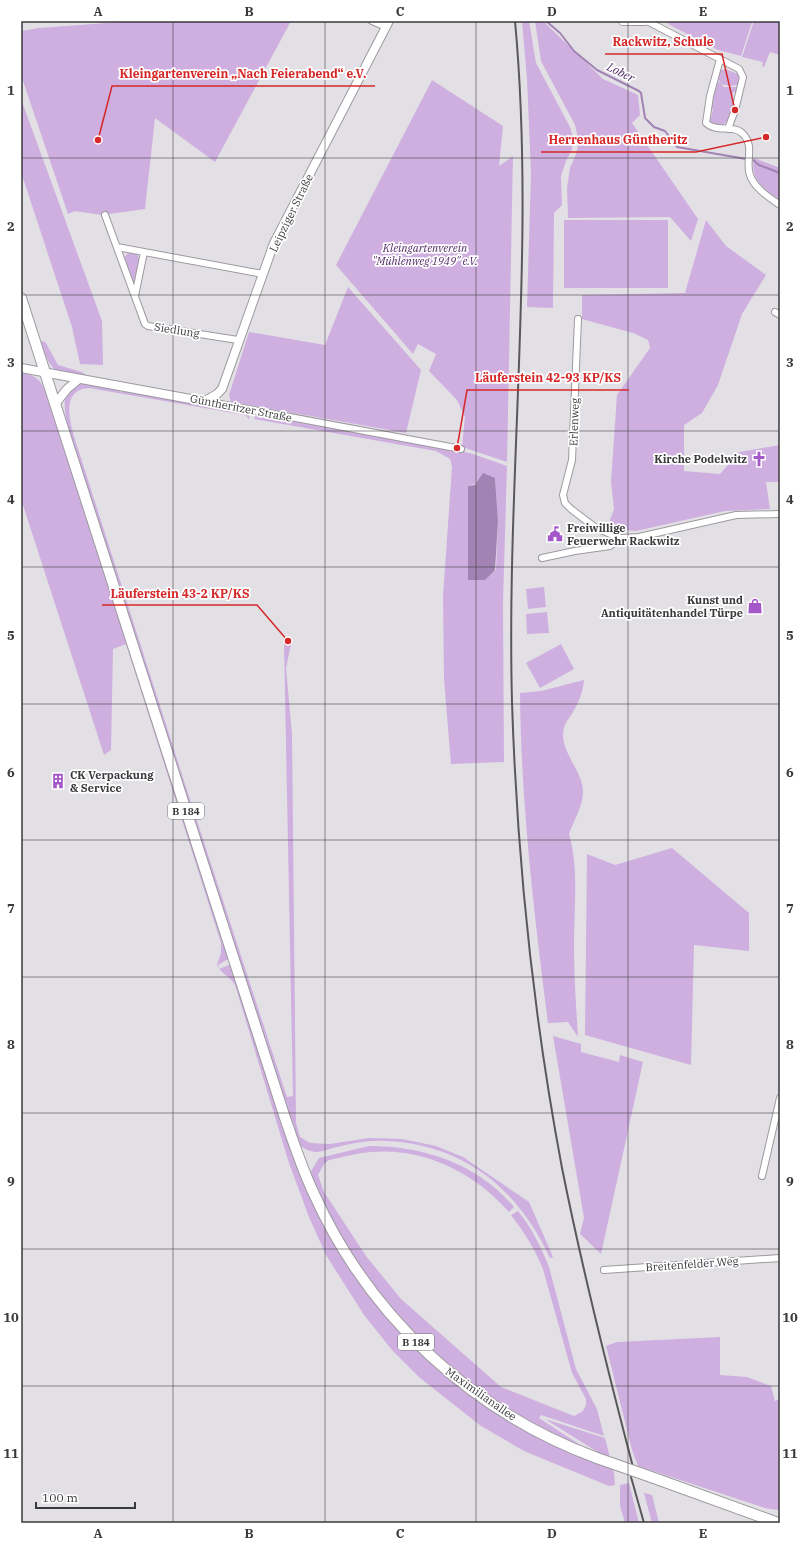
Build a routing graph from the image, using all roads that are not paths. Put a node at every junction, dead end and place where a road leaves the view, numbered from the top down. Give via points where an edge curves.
1 (372, 21) edge
2 (623, 21) edge
3 (646, 21) edge
4 (388, 24) edge
5 (659, 24) edge
6 (720, 59) junction
7 (728, 129) junction
8 (780, 205) edge
9 (105, 215) dead end
10 (117, 248) junction
11 (144, 252) junction
12 (263, 274) junction
13 (21, 298) edge
14 (134, 298) junction
15 (578, 319) dead end
16 (238, 340) junction
17 (21, 368) edge
18 (45, 373) junction
19 (79, 379) junction
20 (205, 401) junction
21 (56, 403) junction
22 (461, 449) dead end
23 (780, 514) edge
24 (620, 538) junction
25 (542, 558) dead end
26 (780, 1098) edge
27 (762, 1176) dead end
28 (780, 1258) edge
29 (604, 1270) dead end
30 (778, 1523) edge

1 - 4 street, Leipziger Straße
2 - 3 street
3 - 5 street
4 - 12 street, Leipziger Straße via 283,226
5 - 6 street
6 - 7 street via 739,69 743,77
6 - 7 street via 706,123
7 - 8 street via 738,130 746,138 752,180
9 - 10 street, Siedlung
10 - 11 street
10 - 14 street, Siedlung
11 - 12 street
11 - 14 street
12 - 16 street, Leipziger Straße
13 - 18 main road, B 184
14 - 16 street, Siedlung via 142,321 148,326
15 - 24 street, Erlenweg via 572,460 563,499 596,528
16 - 20 street, Leipziger Straße via 222,389
17 - 18 street, Güntheritzer Straße
18 - 19 street, Güntheritzer Straße
18 - 21 main road, B 184
19 - 20 street, Güntheritzer Straße
19 - 21 street
20 - 22 street, Güntheritzer Straße
21 - 30 main road, Maximilianallee / B 184, bridge via 300,1161 321,1210 352,1263 388,1312 415,1341 442,1367 505,1413 597,1458
23 - 24 street via 736,515 639,537
24 - 25 street via 610,546
26 - 27 street
28 - 29 street, Breitenfelder Weg

